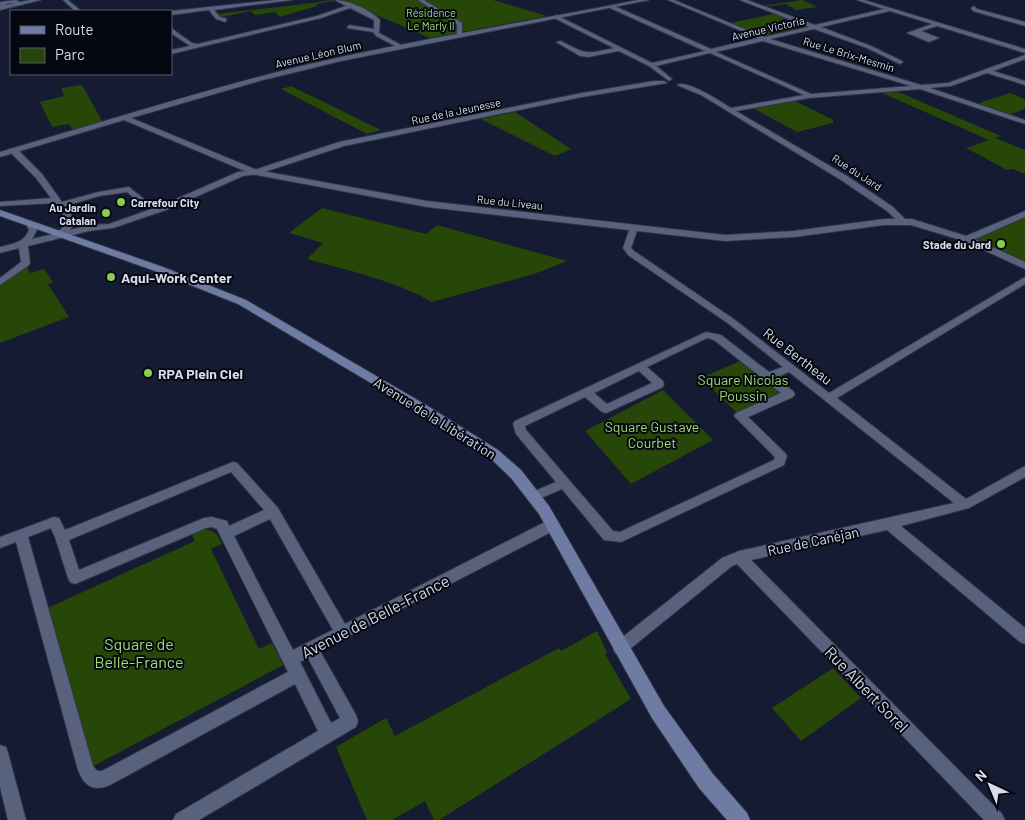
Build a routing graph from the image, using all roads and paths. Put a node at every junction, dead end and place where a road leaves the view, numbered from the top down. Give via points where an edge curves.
1 (38, 0) edge
2 (65, 0) edge
3 (290, 0) edge
4 (337, 0) edge
5 (420, 0) edge
6 (646, 0) edge
7 (670, 0) edge
8 (742, 0) edge
9 (876, 0) edge
10 (862, 1) edge
11 (351, 6) junction
12 (612, 7) junction
13 (2, 8) edge
14 (214, 8) junction
15 (974, 8) dead end
16 (77, 10) edge
17 (888, 10) junction
18 (172, 13) edge
19 (556, 17) junction
20 (225, 20) dead end
21 (937, 24) junction
22 (1025, 24) edge
23 (349, 27) dead end
24 (815, 28) junction
25 (172, 31) edge
26 (376, 31) junction
27 (915, 31) dead end
28 (460, 35) junction
29 (552, 39) dead end
30 (764, 39) junction
31 (199, 46) junction
32 (401, 47) junction
33 (620, 49) junction
34 (1025, 50) edge
35 (708, 51) junction
36 (172, 52) edge
37 (1025, 57) edge
38 (900, 62) dead end
39 (651, 65) junction
40 (987, 71) junction
41 (666, 81) junction
42 (1025, 83) edge
43 (920, 87) junction
44 (810, 96) junction
45 (730, 110) junction
46 (125, 118) junction
47 (1025, 122) edge
48 (14, 151) junction
49 (0, 155) edge
50 (255, 172) junction
51 (58, 203) junction
52 (145, 203) dead end
53 (0, 204) edge
54 (0, 213) edge
55 (1025, 214) edge
56 (904, 222) junction
57 (30, 224) junction
58 (634, 228) junction
59 (60, 236) junction
60 (967, 239) junction
61 (23, 244) junction
62 (0, 250) edge
63 (1025, 266) edge
64 (1025, 280) edge
65 (0, 282) edge
66 (640, 366) junction
67 (790, 368) junction
68 (767, 377) junction
69 (586, 392) junction
70 (829, 398) junction
71 (1022, 477) edge
72 (565, 483) junction
73 (534, 496) junction
74 (965, 505) junction
75 (273, 512) junction
76 (890, 524) junction
77 (552, 525) junction
78 (227, 533) junction
79 (21, 534) junction
80 (62, 537) junction
81 (0, 542) edge
82 (738, 557) junction
83 (342, 632) junction
84 (1025, 637) edge
85 (620, 648) junction
86 (312, 649) junction
87 (289, 660) junction
88 (297, 675) junction
89 (328, 734) junction
90 (0, 753) edge
91 (17, 820) edge
92 (182, 820) edge
93 (740, 820) edge
94 (996, 820) edge

1 - 13 street
2 - 16 street
3 - 14 street
4 - 11 street
5 - 28 street via 460,24
6 - 12 street, Avenue Léon Blum
7 - 30 street, Rue Le Brix-Mesmin
8 - 24 street
9 - 10 street
10 - 17 street
11 - 26 street via 376,18
11 - 31 street
12 - 19 street, Avenue Léon Blum
12 - 35 street
14 - 18 street
14 - 20 street via 211,10 218,18
15 - 22 street
17 - 21 street
17 - 24 street, Avenue Victoria
19 - 28 street, Avenue Léon Blum
19 - 33 street
21 - 27 street
21 - 34 street
23 - 26 street
24 - 30 street, Avenue Victoria
24 - 38 street
25 - 31 street via 190,44
26 - 32 street
28 - 32 street, Avenue Léon Blum
29 - 33 street via 564,39 559,42 580,54
30 - 35 street, Avenue Victoria
30 - 43 street, Rue Le Brix-Mesmin
31 - 36 street
32 - 46 street, Avenue Léon Blum via 223,88
33 - 39 street
35 - 39 street, Avenue Victoria
35 - 44 street
37 - 40 street
39 - 41 street
40 - 42 street
40 - 43 street via 949,85
41 - 45 street, Rue du Jard via 672,86 680,85 703,94
41 - 50 street, Rue de la Jeunesse via 342,144
43 - 44 street
43 - 47 street, Rue Le Brix-Mesmin
44 - 45 street
45 - 56 street, Rue du Jard via 844,178
46 - 48 street, Avenue Léon Blum
46 - 50 street, Rue du Liveau
48 - 49 street, Avenue Léon Blum
48 - 51 street via 39,176
50 - 58 street, Rue du Liveau via 427,204
50 - 59 street, Rue de la Jeunesse via 241,174 163,208 110,226
51 - 52 street via 130,189
51 - 53 street
51 - 59 street via 72,222
54 - 57 main road, Avenue de la Libération
55 - 60 street
56 - 58 street, Rue du Liveau via 744,239
56 - 60 street
57 - 59 main road, Avenue de la Libération
57 - 61 street via 33,233
58 - 67 street, Rue Bertheau via 627,248 630,253 732,322
59 - 61 street, Rue de la Jeunesse
59 - 73 main road, Avenue de la Libération via 159,269 256,310 479,443 506,464
60 - 63 street
61 - 62 street, Rue de la Jeunesse
61 - 65 street via 26,263
64 - 70 street
66 - 68 street via 706,335 717,337
66 - 69 street
66 - 69 street via 659,384 606,409
67 - 68 street
67 - 70 street, Rue Bertheau
68 - 72 street via 789,394 740,416 781,456 780,462 620,537 609,536
69 - 72 street via 519,424 520,430
70 - 74 street, Rue Bertheau
71 - 74 street, Rue de Canéjan
72 - 73 street
73 - 77 main road, Avenue de la Libération
74 - 76 street, Rue de Canéjan
75 - 78 street
75 - 80 street via 233,466
75 - 83 street
76 - 82 street, Rue de Canéjan
76 - 84 street
77 - 83 street, Avenue de Belle-France
77 - 85 main road, Avenue de la Libération
78 - 80 street via 222,525 204,524 75,578
78 - 87 street
79 - 80 street via 54,522
79 - 81 street
79 - 88 street via 86,770 93,780 104,780
82 - 85 street, Rue de Canéjan via 727,562
82 - 94 street, Rue Albert Sorel
83 - 86 street, Avenue de Belle-France
85 - 93 main road, Avenue de la Libération via 677,742
86 - 87 street, Avenue de Belle-France
86 - 89 street via 350,721
87 - 88 street, Avenue de Belle-France
88 - 89 street, Avenue de Belle-France
89 - 92 street
90 - 91 street

